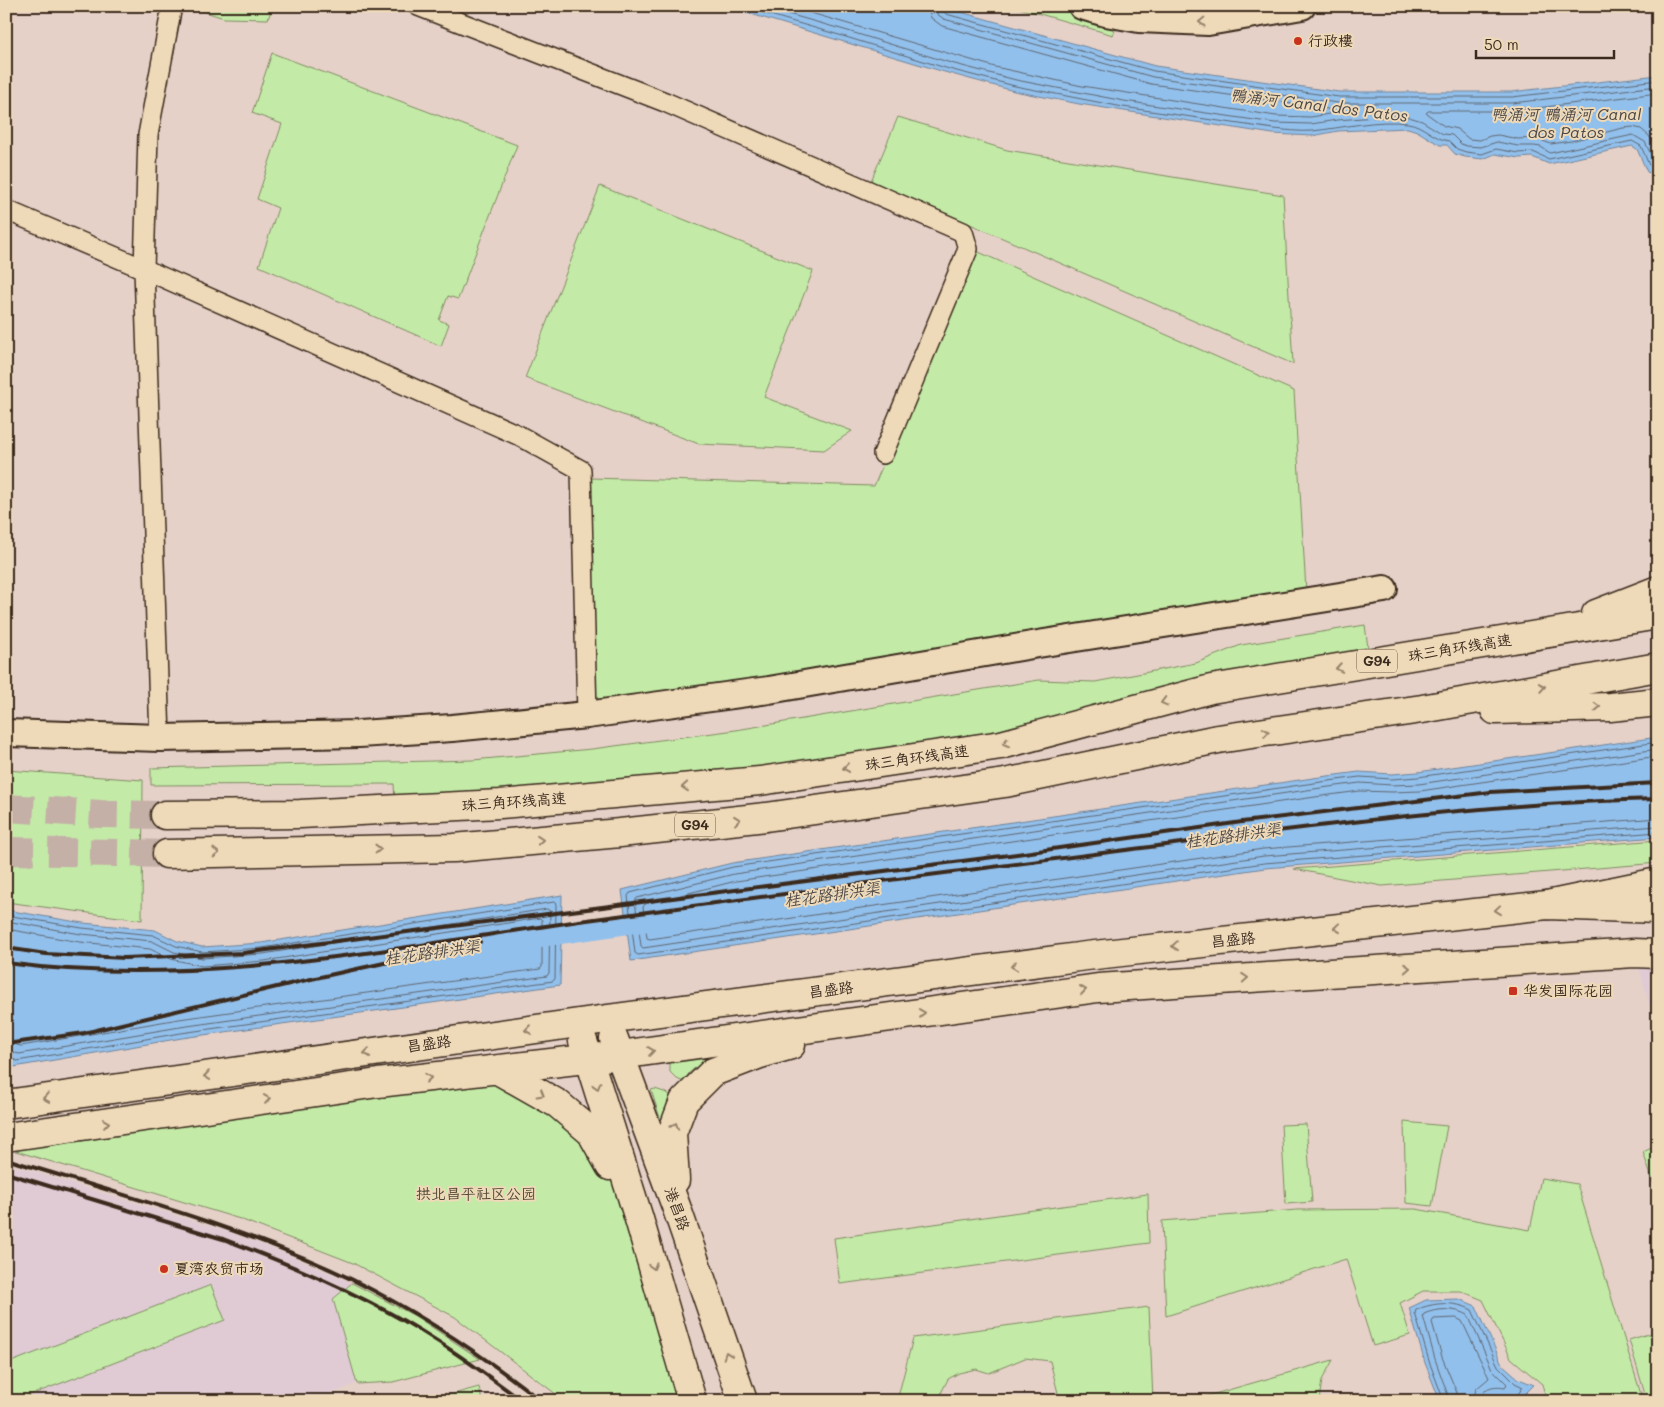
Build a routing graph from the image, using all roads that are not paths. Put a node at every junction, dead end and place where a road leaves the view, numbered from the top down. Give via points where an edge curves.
1 (172, 6) edge
2 (418, 6) edge
3 (1082, 6) edge
4 (1302, 6) edge
5 (6, 210) edge
6 (144, 269) junction
7 (883, 454) dead end
8 (1384, 589) dead end
9 (1658, 590) edge
10 (1658, 615) edge
11 (1543, 634) junction
12 (1658, 667) edge
13 (1658, 702) edge
14 (587, 715) junction
15 (1374, 716) junction
16 (6, 734) edge
17 (160, 738) junction
18 (164, 815) tunnel mouth
19 (167, 854) tunnel mouth
20 (1658, 882) edge
21 (1547, 905) junction
22 (1658, 909) edge
23 (1650, 955) edge
24 (607, 1019) junction
25 (874, 1020) junction
26 (577, 1023) junction
27 (620, 1055) junction
28 (589, 1059) junction
29 (498, 1070) junction
30 (6, 1104) edge
31 (6, 1138) edge
32 (677, 1209) junction
33 (639, 1219) junction
34 (692, 1401) edge
35 (742, 1401) edge

1 - 6 street via 148,135
2 - 7 street via 665,102 963,232 968,249
4 -> 3 street via 1208,22 1139,20
5 - 6 street
6 - 14 street via 518,435 581,470
6 - 17 street
8 - 14 street via 769,690
9 - 11 main road
10 - 11 main road, 珠三角环线高速 / G94
11 -> 18 main road, 珠三角环线高速 / G94 via 1211,689 1001,745 760,781 500,804 300,814
15 -> 12 main road, G94
15 -> 13 main road via 1610,707
14 - 17 street via 359,734
19 -> 15 main road, G94 via 454,848 766,817 1006,783 1218,739
16 - 17 street
20 - 21 main road
21 - 22 main road, 昌盛路
21 -> 24 main road, 昌盛路 via 1086,956
25 -> 23 main road via 1098,988
24 - 26 main road, 昌盛路
24 - 27 main road, 港昌路
27 -> 25 main road
32 -> 25 main road via 672,1133 684,1100 714,1072 760,1054
26 - 28 main road
26 -> 30 main road, 昌盛路
27 - 28 main road
27 - 32 main road, 港昌路
28 - 29 main road
28 -> 33 main road
31 -> 29 main road via 378,1083
29 -> 33 main road via 558,1104 591,1132
35 -> 32 main road, 港昌路
33 -> 34 main road

